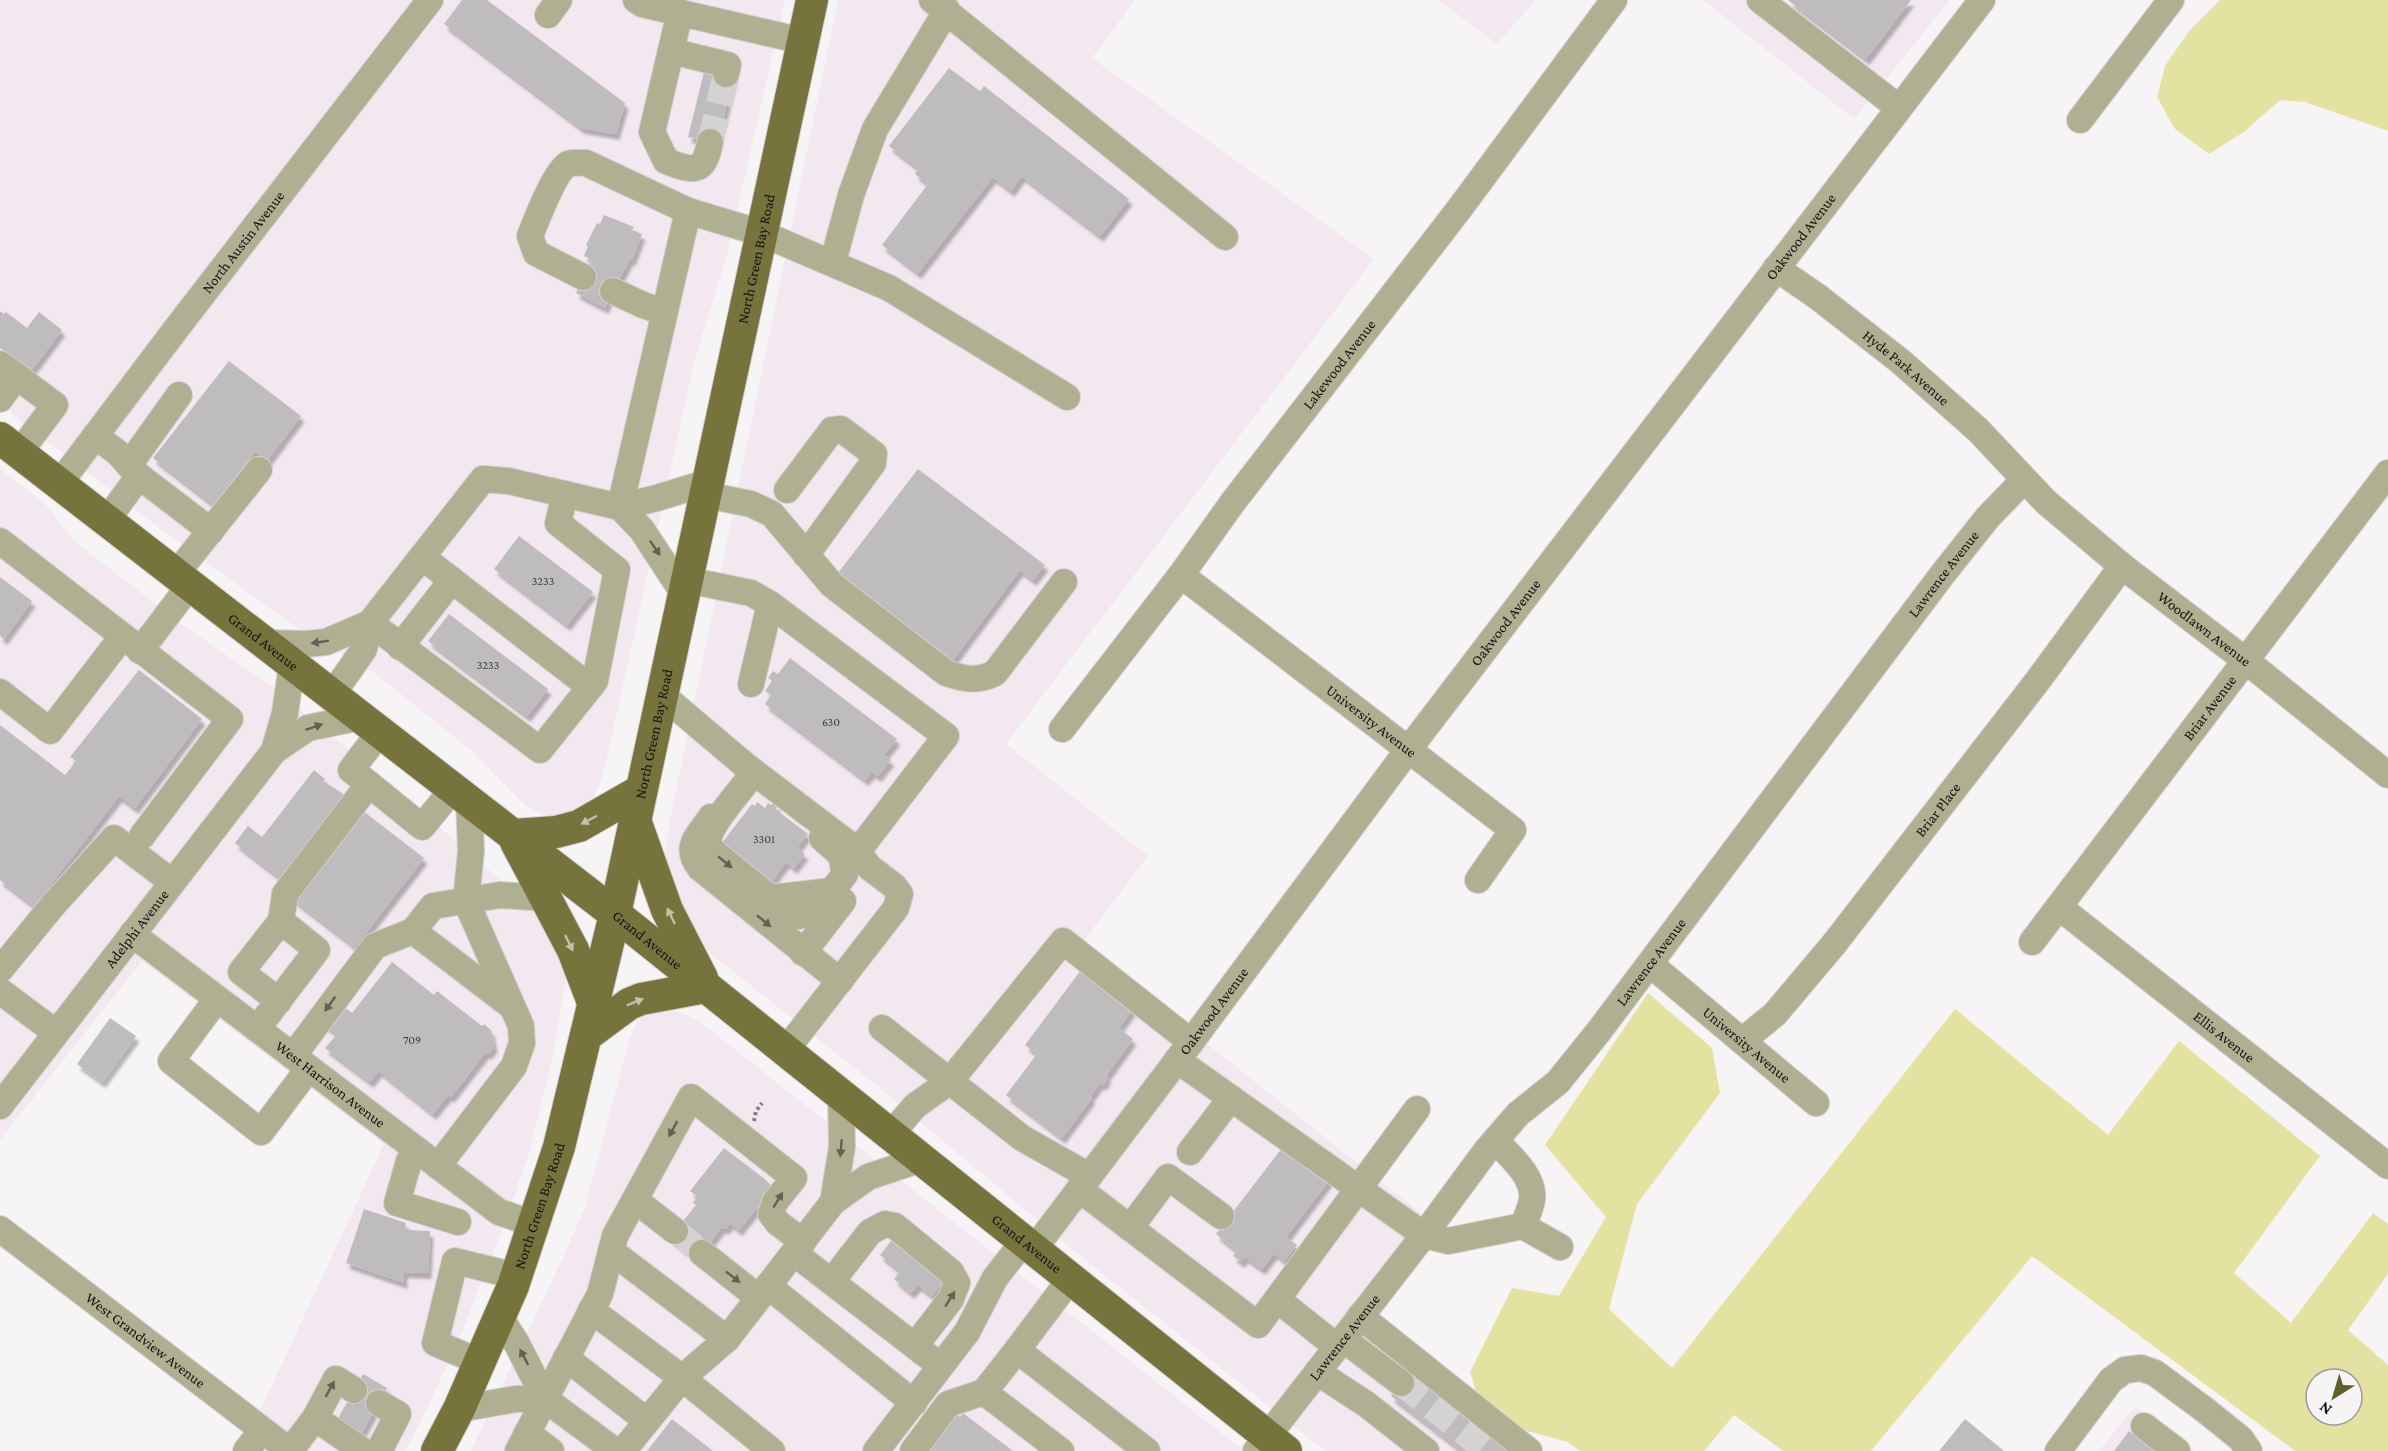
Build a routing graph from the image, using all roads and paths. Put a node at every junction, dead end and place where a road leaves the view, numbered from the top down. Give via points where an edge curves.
1 (430, 0) edge
2 (636, 0) edge
3 (812, 0) edge
4 (1614, 0) edge
5 (1760, 0) edge
6 (1982, 0) edge
7 (2170, 0) edge
8 (939, 5) edge
9 (680, 12) junction
10 (803, 41) junction
11 (671, 51) junction
12 (726, 74) dead end
13 (1899, 108) junction
14 (2080, 120) dead end
15 (711, 142) tunnel mouth
16 (688, 211) junction
17 (761, 233) junction
18 (1225, 237) dead end
19 (833, 262) junction
20 (1776, 268) junction
21 (584, 277) dead end
22 (613, 291) dead end
23 (663, 312) junction
24 (9, 370) edge
25 (179, 395) dead end
26 (1067, 397) dead end
27 (0, 399) edge
28 (95, 436) junction
29 (9, 445) edge
30 (259, 470) dead end
31 (134, 471) junction
32 (2388, 473) edge
33 (2024, 480) junction
34 (59, 484) junction
35 (708, 488) junction
36 (787, 490) dead end
37 (565, 494) junction
38 (620, 507) junction
39 (107, 520) junction
40 (211, 531) junction
41 (0, 541) edge
42 (806, 555) junction
43 (422, 557) junction
44 (2122, 566) junction
45 (1181, 575) junction
46 (183, 579) junction
47 (452, 580) junction
48 (1064, 582) dead end
49 (685, 587) junction
50 (770, 604) junction
51 (370, 623) junction
52 (266, 643) junction
53 (131, 644) junction
54 (400, 648) junction
55 (2245, 660) junction
56 (292, 664) junction
57 (751, 684) dead end
58 (590, 687) junction
59 (0, 692) edge
60 (332, 695) junction
61 (662, 695) junction
62 (370, 725) junction
63 (1062, 729) dead end
64 (1408, 750) junction
65 (274, 751) junction
66 (747, 773) junction
67 (2388, 775) edge
68 (369, 784) junction
69 (461, 795) junction
70 (638, 806) junction
71 (142, 836) dead end
72 (513, 836) junction
73 (863, 859) junction
74 (1478, 880) dead end
75 (172, 882) junction
76 (545, 898) junction
77 (466, 901) junction
78 (2059, 907) junction
79 (615, 914) junction
80 (281, 921) junction
81 (414, 931) junction
82 (132, 934) junction
83 (2032, 942) dead end
84 (803, 953) junction
85 (1650, 964) junction
86 (0, 970) edge
87 (840, 981) junction
88 (706, 987) junction
89 (0, 990) edge
90 (217, 999) junction
91 (279, 1001) junction
92 (510, 1005) junction
93 (590, 1020) junction
94 (882, 1028) dead end
95 (257, 1029) junction
96 (55, 1032) junction
97 (1742, 1041) junction
98 (786, 1050) junction
99 (1184, 1051) junction
100 (301, 1062) junction
101 (950, 1081) junction
102 (841, 1094) junction
103 (1231, 1098) junction
104 (1816, 1103) dead end
105 (0, 1106) edge
106 (1417, 1109) dead end
107 (891, 1134) junction
108 (1496, 1141) junction
109 (417, 1150) junction
110 (1190, 1152) dead end
111 (922, 1159) junction
112 (438, 1166) junction
113 (2388, 1166) edge
114 (1084, 1183) junction
115 (1358, 1188) junction
116 (469, 1190) junction
117 (635, 1200) junction
118 (833, 1202) junction
119 (1221, 1216) dead end
120 (458, 1222) junction
121 (534, 1224) junction
122 (1524, 1226) junction
123 (1130, 1228) junction
124 (0, 1229) edge
125 (675, 1231) tunnel mouth
126 (1424, 1235) junction
127 (1029, 1245) junction
128 (798, 1247) junction
129 (1560, 1247) dead end
130 (611, 1251) junction
131 (702, 1253) tunnel mouth
132 (455, 1261) junction
133 (516, 1276) junction
134 (1071, 1278) junction
135 (831, 1281) junction
136 (764, 1292) junction
137 (1278, 1300) junction
138 (591, 1310) junction
139 (1360, 1316) junction
140 (500, 1317) junction
141 (727, 1339) junction
142 (1340, 1343) junction
143 (915, 1346) junction
144 (1017, 1350) junction
145 (566, 1358) junction
146 (480, 1362) junction
147 (941, 1366) junction
148 (1381, 1368) junction
149 (1317, 1372) junction
150 (682, 1378) junction
151 (1401, 1383) tunnel mouth
152 (354, 1390) dead end
153 (984, 1392) junction
154 (1358, 1398) junction
155 (545, 1399) junction
156 (379, 1403) dead end
157 (914, 1403) junction
158 (459, 1409) junction
159 (315, 1418) junction
160 (647, 1421) junction
161 (2144, 1426) dead end
162 (262, 1430) junction
163 (523, 1442) edge
164 (1270, 1446) edge
165 (246, 1451) edge
166 (290, 1451) edge
167 (363, 1451) edge
168 (379, 1451) edge
169 (437, 1451) edge
170 (551, 1451) edge
171 (615, 1451) edge
172 (623, 1451) edge
173 (772, 1451) edge
174 (876, 1451) edge
175 (913, 1451) edge
176 (1061, 1451) edge
177 (1147, 1451) edge
178 (1426, 1451) edge
179 (1529, 1451) edge
180 (2058, 1451) edge
181 (2177, 1451) edge
182 (2249, 1451) edge

1 - 28 street, North Austin Avenue
2 - 9 street
3 - 10 main road, North Green Bay Road
4 - 45 street, Lakewood Avenue
5 - 13 street
6 - 13 street, Oakwood Avenue
7 - 14 street
8 - 18 street
8 - 19 street via 875,129 851,195
9 - 10 street
9 - 11 street
10 - 17 main road, North Green Bay Road
11 - 12 street via 728,64
11 - 15 street via 652,132 666,161 683,168 703,164
13 - 20 street, Oakwood Avenue
16 - 17 street
16 - 21 street via 586,163 570,163 552,187 530,236 536,253
16 - 23 street
17 - 19 street
17 - 35 main road, North Green Bay Road
19 - 26 street via 890,288
20 - 33 street, Hyde Park Avenue via 1900,361 1978,430
20 - 64 street, Oakwood Avenue
22 - 23 street
23 - 38 street
24 - 27 street
24 - 29 street via 55,405
25 - 31 street
28 - 31 street
28 - 34 street, North Austin Avenue
29 - 34 main road, Grand Avenue
30 - 40 street
31 - 39 street
31 - 40 street
32 - 55 street, Briar Avenue
33 - 44 street, Woodlawn Avenue
33 - 85 street, Lawrence Avenue via 1988,517 1942,575
34 - 39 main road, Grand Avenue
35 - 38 street
35 - 42 street via 772,514
35 - 49 main road, North Green Bay Road
36 - 42 street via 832,430 841,429 874,454 873,463
37 - 38 street
37 - 43 street via 483,479
37 - 58 street via 558,523 617,570 595,681
38 -> 49 street
39 - 46 main road, Grand Avenue
40 - 46 street
41 - 53 street
42 - 48 street via 832,585 946,673 972,680 995,673
43 - 47 street
43 - 51 street
44 - 55 street, Woodlawn Avenue
44 - 97 street, Briar Place via 1834,944 1775,1014
45 - 63 street, Lakewood Avenue
45 - 64 street, University Avenue
46 - 52 main road, Grand Avenue
46 - 53 street
47 - 54 street
47 - 58 street
49 - 50 street via 751,593
49 - 61 main road, North Green Bay Road
50 - 57 street
50 - 73 street via 946,736
51 -> 52 street via 326,642
51 - 54 street
51 - 60 street via 364,649
52 - 56 main road, Grand Avenue
53 - 59 street via 50,731
53 - 71 street via 230,719
54 - 58 street via 540,750
55 - 67 street, Woodlawn Avenue
55 - 78 street, Briar Avenue
56 - 60 main road, Grand Avenue
56 - 65 street, Adelphi Avenue via 285,713
60 - 62 main road, Grand Avenue
61 - 66 street
61 - 70 main road, North Green Bay Road
65 -> 62 street, Adelphi Avenue via 308,728
62 - 68 street via 351,770
62 - 69 main road, Grand Avenue
64 - 74 street, University Avenue via 1513,831
64 - 99 street, Oakwood Avenue
65 - 75 street, Adelphi Avenue
66 -> 66 street via 711,830 712,851 785,910 800,916 810,914 845,874 841,855
66 - 73 street
66 -> 84 street via 692,847 691,857 699,868
68 - 69 street via 422,827
68 - 80 street via 285,894
69 - 72 main road, Grand Avenue
69 - 77 street via 471,851
70 -> 72 main road via 556,832
70 - 79 main road, North Green Bay Road
88 -> 70 main road via 668,910
72 - 76 main road
72 - 79 main road, Grand Avenue
73 - 84 street
73 - 87 street via 894,886 900,900
75 - 82 street, Adelphi Avenue
75 - 86 street via 114,838
76 - 77 street via 500,895
76 -> 93 main road via 573,950
77 - 81 street via 433,906
77 - 92 street
78 - 83 street, Briar Avenue
78 - 113 street, Ellis Avenue
79 - 88 main road, Grand Avenue
79 - 93 main road, North Green Bay Road
80 - 91 street via 317,950
80 - 91 street via 241,972
81 - 92 street
81 -> 100 street via 375,946 352,974
82 - 90 street, West Harrison Avenue
82 - 96 street, Adelphi Avenue
84 - 87 street
85 - 97 street, University Avenue
85 - 108 street, Lawrence Avenue via 1558,1082 1518,1114
87 - 98 street
93 -> 88 main road via 641,999
88 - 98 main road, Grand Avenue
89 - 96 street
90 - 95 street, West Harrison Avenue
90 - 100 street via 171,1061 261,1132
91 - 95 street
92 - 112 street via 521,1026 522,1043 514,1066
93 - 121 main road, North Green Bay Road via 559,1147
94 - 101 street
95 - 100 street, West Harrison Avenue
96 - 105 street, Adelphi Avenue
97 - 104 street, University Avenue
98 - 102 main road, Grand Avenue
99 - 101 street via 1063,941
99 - 103 street
99 - 114 street, Oakwood Avenue
100 - 109 street, West Harrison Avenue
101 - 107 street via 915,1106
101 - 114 street
102 - 107 main road, Grand Avenue
102 -> 118 street via 842,1147
103 - 110 street
103 - 115 street
106 - 115 street
107 - 111 main road, Grand Avenue
108 - 122 street via 1522,1170 1532,1188
108 - 126 street, Lawrence Avenue
109 - 112 street, West Harrison Avenue
109 - 120 street via 409,1161 397,1203
111 - 118 street via 868,1177
111 - 127 main road, Grand Avenue
112 - 116 street, West Harrison Avenue
114 - 123 street
114 - 127 street, Oakwood Avenue
115 - 126 street
115 - 137 street
116 - 120 street via 459,1203
116 - 121 street, West Harrison Avenue via 499,1212
117 - 125 street
128 -> 117 street via 771,1214 794,1178 691,1097
117 - 130 street
118 - 128 street
119 - 123 street via 1168,1177
120 - 132 street
121 - 133 main road, North Green Bay Road
122 - 126 street via 1448,1241
122 - 129 street
123 - 137 street via 1258,1325
124 - 162 street, West Grandview Avenue
126 - 139 street, Lawrence Avenue
127 - 134 main road, Grand Avenue
127 - 147 street, Oakwood Avenue via 995,1278 967,1332
128 - 135 street
128 - 136 street
130 - 138 street via 600,1294
130 - 141 street
131 -> 136 street
132 - 133 street
132 - 146 street via 435,1343
133 - 140 main road, North Green Bay Road
134 - 144 street
134 - 164 main road, Grand Avenue
135 - 143 street
143 -> 135 street via 951,1299 957,1283 951,1272 895,1226 885,1224 870,1232
136 - 141 street
136 - 157 street
137 - 142 street
138 - 145 street
138 - 150 street
139 - 142 street, Lawrence Avenue
139 - 179 street
140 - 146 main road, North Green Bay Road
155 -> 140 street
141 - 150 street
142 - 148 street
142 - 149 street, Lawrence Avenue
143 - 147 street
144 - 153 street
144 - 177 street
145 - 155 street
145 - 160 street
146 - 158 main road, North Green Bay Road
147 - 157 street, Oakwood Avenue
148 - 151 street
148 - 154 street
149 - 154 street
149 - 164 street, Lawrence Avenue
150 - 160 street
150 - 173 street
159 -> 152 street via 336,1379
153 - 175 street via 948,1404
153 - 176 street
154 - 178 street
155 - 158 street via 516,1399
155 - 163 street
155 - 171 street
156 - 168 street via 398,1414
157 - 174 street, Oakwood Avenue
158 - 169 main road, North Green Bay Road
159 - 166 street
159 - 167 street
160 - 172 street
161 - 181 street
162 - 165 street
162 - 166 street, West Grandview Avenue
163 - 170 street
180 - 182 street via 2110,1380 2125,1370 2141,1368 2156,1373 2205,1410 2241,1438

